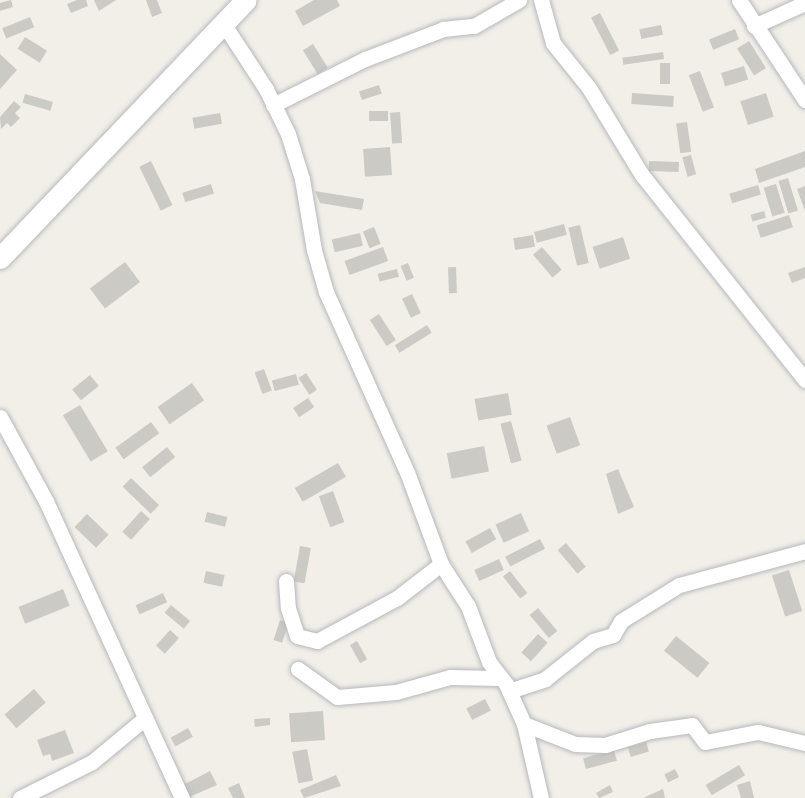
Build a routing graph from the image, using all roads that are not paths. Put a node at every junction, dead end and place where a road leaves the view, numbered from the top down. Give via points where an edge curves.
1 (246, 0) edge
2 (519, 0) edge
3 (541, 0) edge
4 (739, 0) edge
5 (805, 3) edge
6 (223, 23) junction
7 (754, 26) junction
8 (805, 100) edge
9 (273, 105) junction
10 (0, 258) edge
11 (805, 380) edge
12 (0, 417) edge
13 (805, 551) edge
14 (441, 564) junction
15 (286, 581) dead end
16 (298, 669) dead end
17 (498, 678) junction
18 (509, 691) junction
19 (145, 718) junction
20 (524, 724) junction
21 (805, 743) edge
22 (20, 798) edge
23 (182, 798) edge
24 (541, 798) edge

1 - 6 street
2 - 9 street via 474,26 443,29 365,59
3 - 11 street via 553,43 589,88 642,175
4 - 7 street
5 - 7 street
6 - 9 street
6 - 10 street
7 - 8 street
9 - 14 street via 288,134 302,179 314,250 326,292 407,472
12 - 19 street via 46,501
13 - 18 street via 679,585 621,621 613,635 593,641 545,679
14 - 15 street via 397,598 317,641 297,636 288,608
14 - 17 street via 468,606
16 - 17 street via 337,697 396,692 450,677
17 - 18 street
18 - 20 street
19 - 22 street via 92,762
19 - 23 street
20 - 21 street via 575,744 605,745 650,731 692,725 705,742 758,732
20 - 24 street

